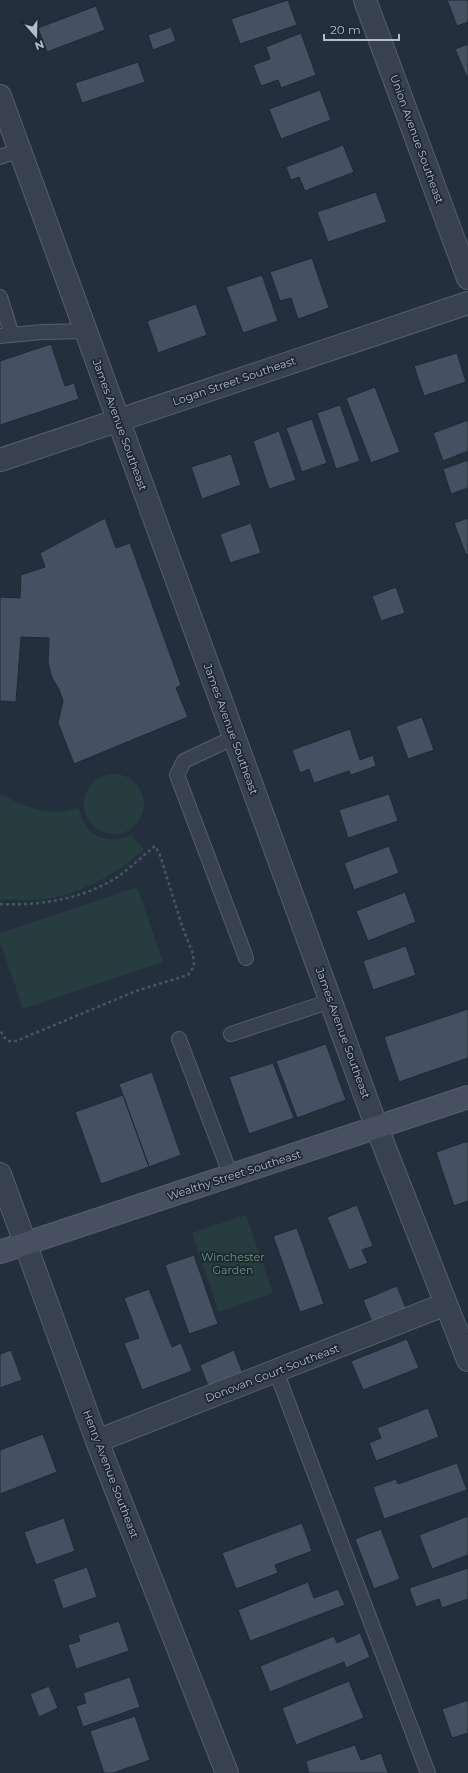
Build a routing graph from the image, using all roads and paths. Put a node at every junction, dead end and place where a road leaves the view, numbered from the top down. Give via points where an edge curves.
1 (365, 0) edge
2 (0, 96) edge
3 (10, 154) edge
4 (468, 278) edge
5 (0, 297) edge
6 (468, 303) edge
7 (86, 331) junction
8 (6, 336) edge
9 (119, 420) junction
10 (0, 460) edge
11 (235, 737) junction
12 (0, 904) edge
13 (246, 958) dead end
14 (331, 1001) junction
15 (0, 1028) edge
16 (231, 1034) dead end
17 (179, 1039) dead end
18 (468, 1097) edge
19 (377, 1128) junction
20 (0, 1174) edge
21 (231, 1176) junction
22 (26, 1244) junction
23 (0, 1252) edge
24 (446, 1304) junction
25 (468, 1360) edge
26 (276, 1371) junction
27 (97, 1441) junction
28 (227, 1773) edge
29 (428, 1773) edge

1 - 4 street, Union Avenue Southeast
2 - 3 street, James Avenue Southeast
3 - 7 street, James Avenue Southeast
5 - 8 lane
6 - 9 street, Logan Street Southeast
7 - 8 lane
7 - 9 street, James Avenue Southeast
9 - 10 street, Logan Street Southeast
9 - 11 street, James Avenue Southeast
11 - 13 lane via 184,761 177,775
11 - 14 street, James Avenue Southeast
12 - 15 path via 47,903 98,887 119,876 155,846 194,966 188,975 136,991 16,1041 8,1041 2,1036
14 - 16 lane
14 - 19 street, James Avenue Southeast
17 - 21 lane
18 - 19 main road, Wealthy Street Southeast
19 - 21 main road, Wealthy Street Southeast
19 - 24 street, James Avenue Southeast
20 - 22 street, Henry Avenue Southeast
21 - 22 main road, Wealthy Street Southeast
22 - 23 main road, Wealthy Street Southeast
22 - 27 street, Henry Avenue Southeast
24 - 25 street, James Avenue Southeast
24 - 26 street, Donovan Court Southeast
26 - 27 street, Donovan Court Southeast
26 - 29 lane
27 - 28 street, Henry Avenue Southeast

